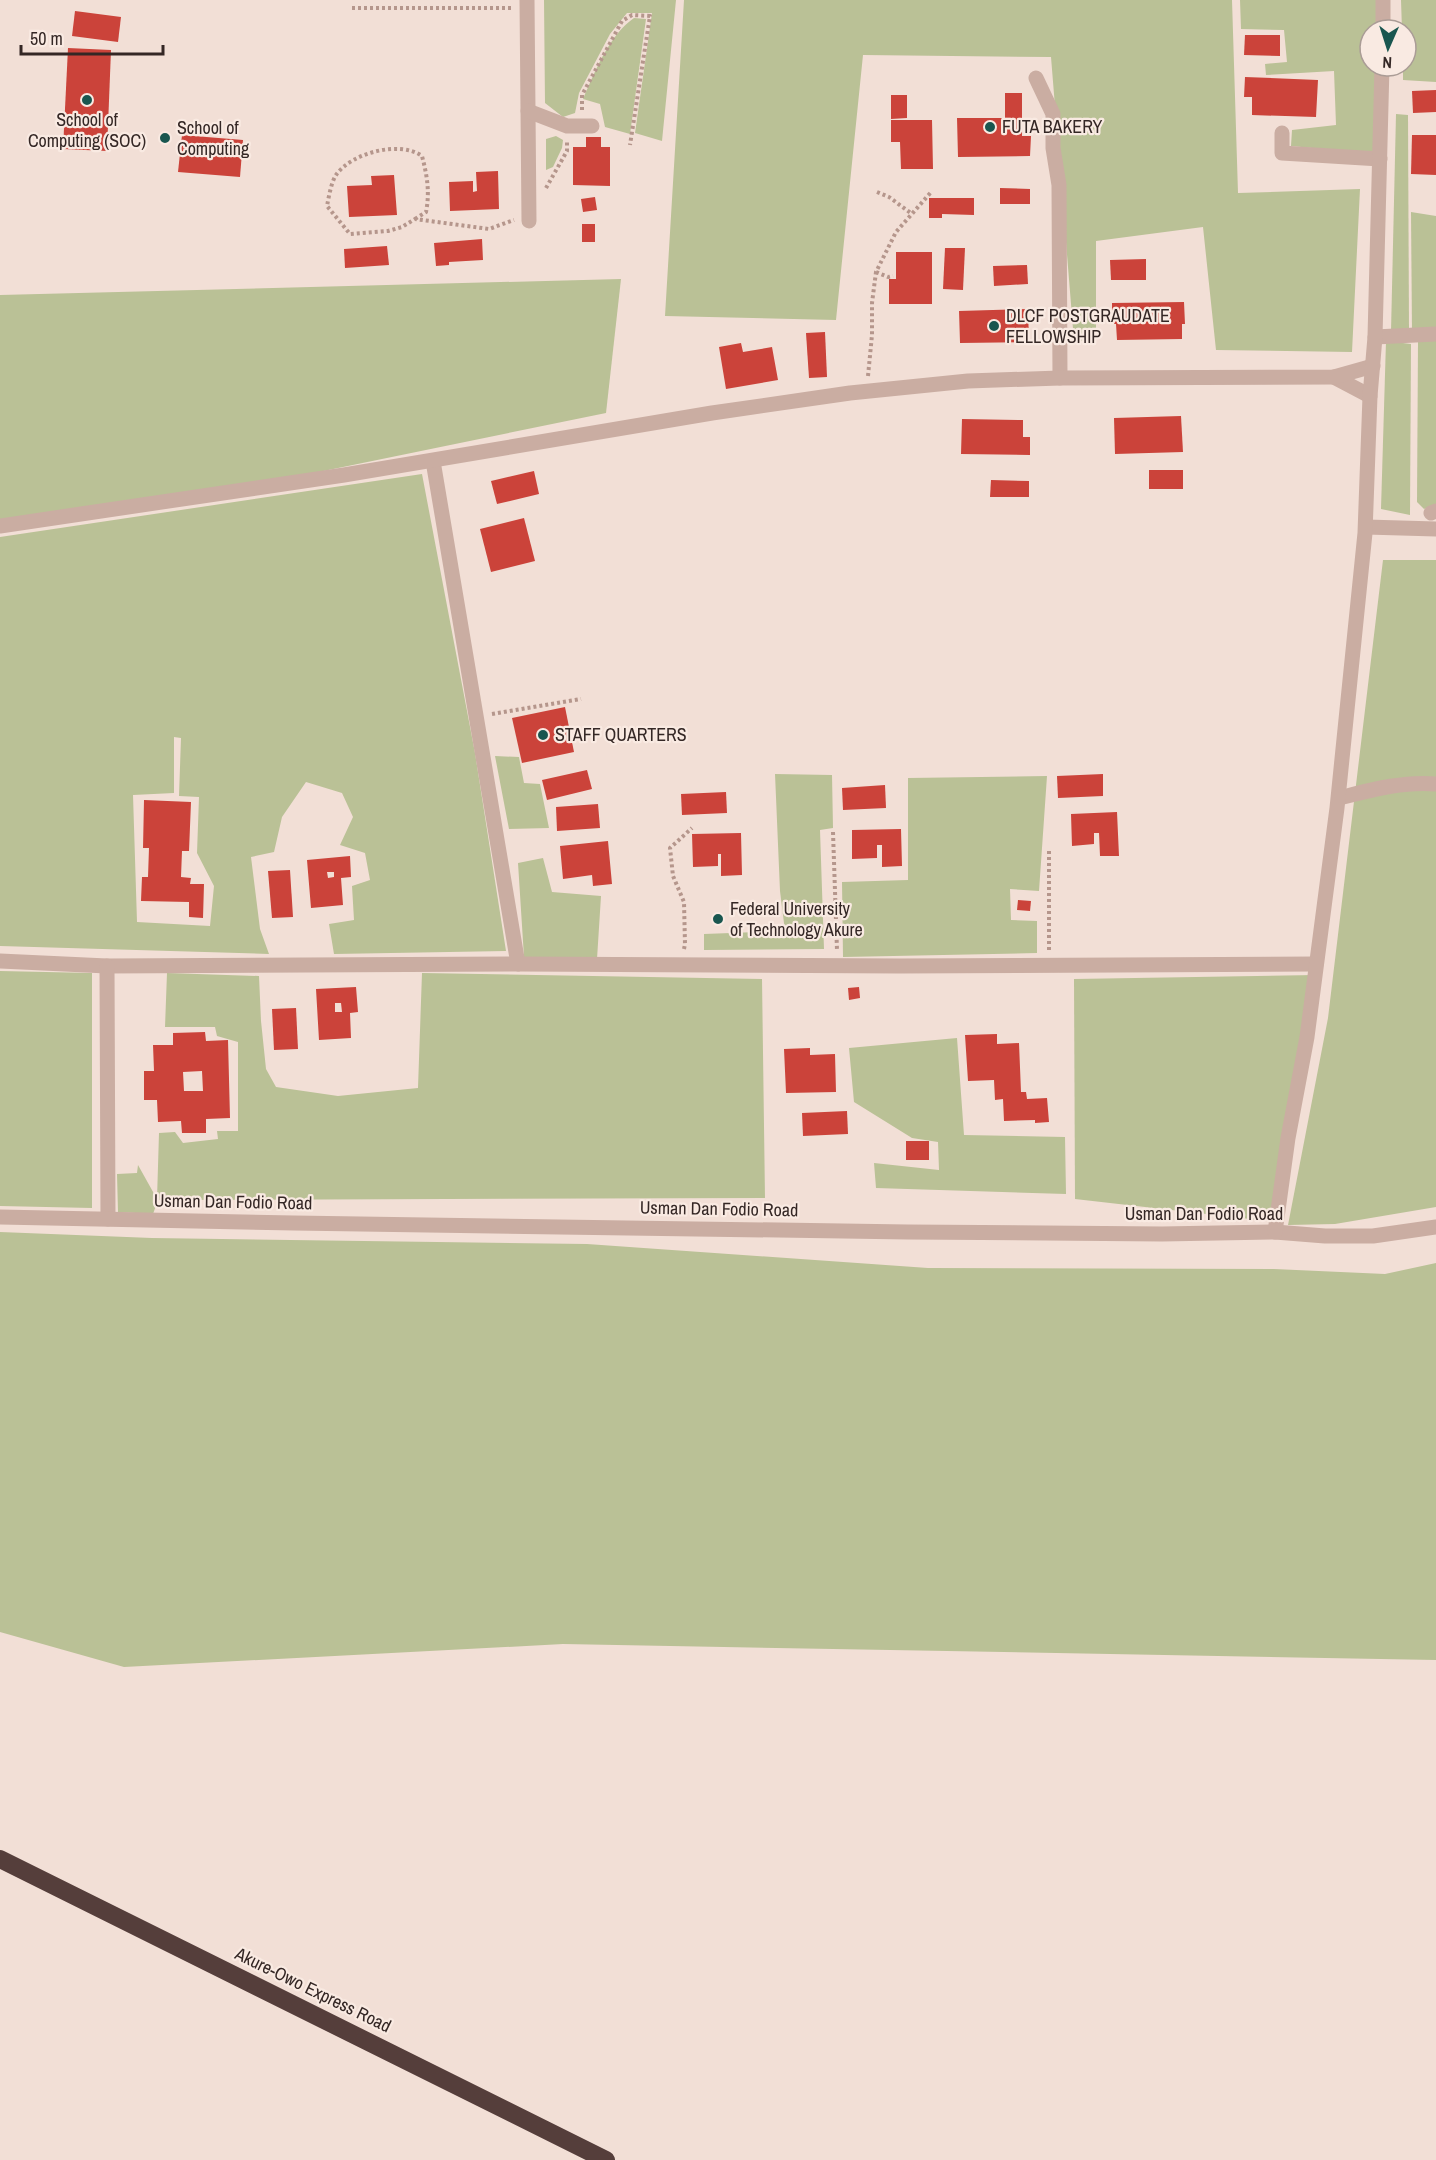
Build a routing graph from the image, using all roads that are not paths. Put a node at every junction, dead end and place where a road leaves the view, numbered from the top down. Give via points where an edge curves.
1 (1383, 0) edge
2 (527, 4) edge
3 (1383, 18) edge
4 (1036, 78) dead end
5 (1382, 78) edge
6 (528, 111) junction
7 (592, 126) dead end
8 (1282, 133) dead end
9 (1380, 159) junction
10 (529, 221) road end
11 (1436, 334) edge
12 (1375, 337) junction
13 (1373, 366) junction
14 (1334, 377) junction
15 (1060, 378) junction
16 (1370, 396) junction
17 (433, 461) junction
18 (0, 526) edge
19 (1366, 528) junction
20 (1436, 529) edge
21 (1436, 784) edge
22 (1339, 798) junction
23 (0, 961) edge
24 (518, 964) junction
25 (1316, 964) junction
26 (107, 966) junction
27 (0, 1217) edge
28 (108, 1219) junction
29 (1436, 1227) edge
30 (1275, 1232) junction
31 (0, 1859) edge
32 (606, 2160) edge

1 - 3 street
2 - 6 street
4 - 15 street via 1053,114 1059,185
5 - 9 street
6 - 7 street via 567,126
6 - 10 street
8 - 9 street via 1282,153
9 - 12 street
11 - 12 street
12 - 13 street
13 - 14 street
13 - 16 street
14 - 15 street
14 - 16 street
15 - 17 street via 968,381 866,392 712,413
16 - 19 street
17 - 18 street
17 - 24 street
19 - 20 street
19 - 22 street
21 - 22 street via 1384,787
22 - 25 street
23 - 26 street
24 - 25 street
24 - 26 street
25 - 30 street
26 - 28 street
27 - 28 street, Usman Dan Fodio Road
28 - 30 street, Usman Dan Fodio Road via 908,1232
29 - 30 street, Usman Dan Fodio Road via 1373,1236
31 - 32 highway, Akure-Owo Express Road

